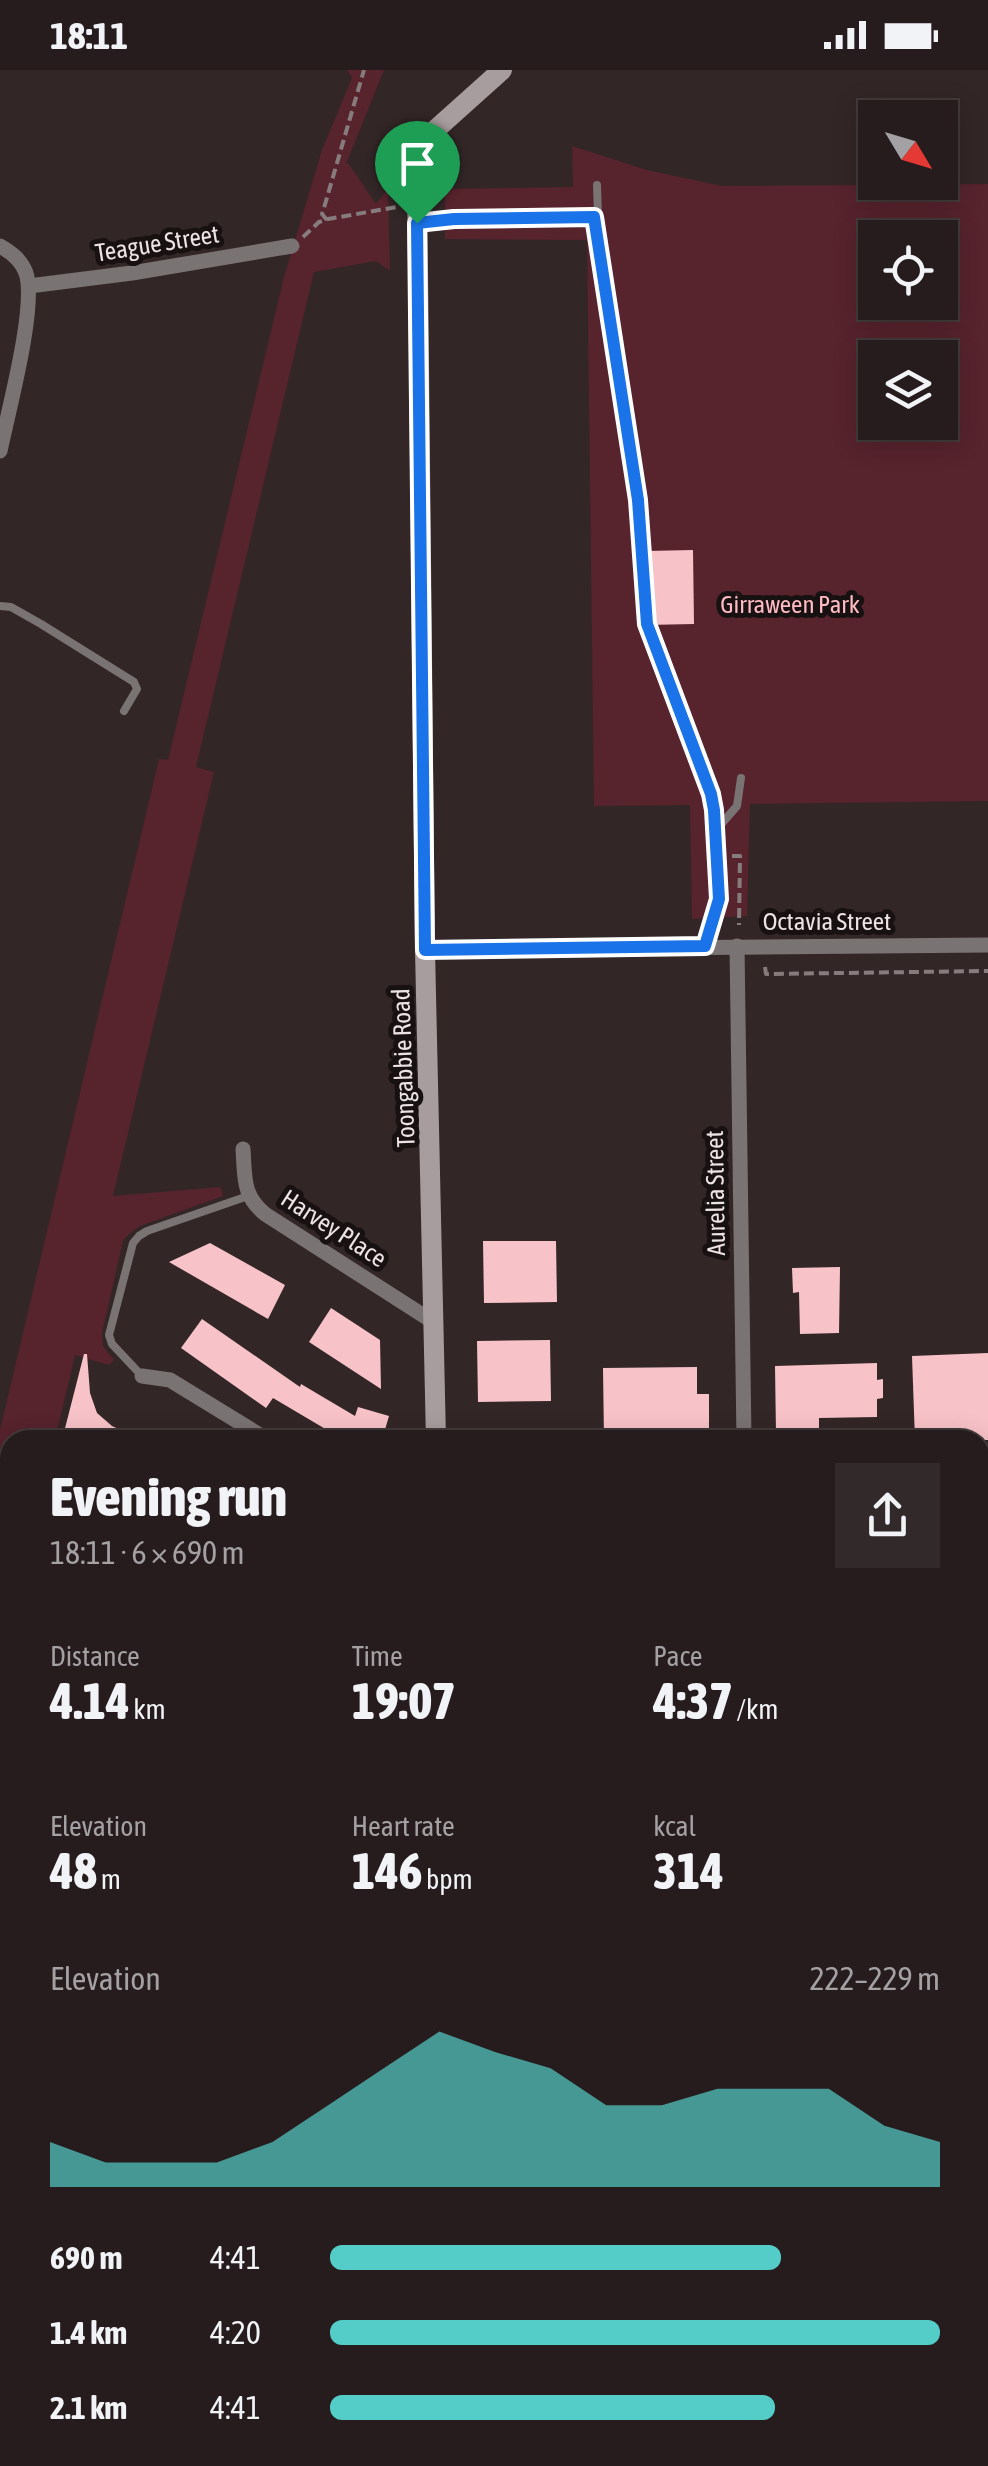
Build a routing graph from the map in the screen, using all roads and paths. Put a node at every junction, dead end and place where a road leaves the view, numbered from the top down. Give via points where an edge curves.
1 (364, 70) edge
2 (502, 70) edge
3 (597, 186) dead end
4 (322, 214) junction
5 (416, 214) junction
6 (594, 217) junction
7 (327, 220) junction
8 (319, 222) junction
9 (0, 246) edge
10 (292, 246) joint
11 (29, 286) junction
12 (0, 451) edge
13 (0, 606) edge
14 (124, 711) dead end
15 (740, 778) dead end
16 (716, 830) junction
17 (717, 856) junction
18 (740, 925) dead end
19 (988, 945) edge
20 (705, 946) junction
21 (737, 946) junction
22 (425, 950) junction
23 (765, 967) dead end
24 (988, 971) edge
25 (242, 1149) dead end
26 (248, 1196) junction
27 (435, 1323) junction
28 (142, 1376) joint
29 (252, 1430) edge
30 (436, 1430) edge
31 (744, 1430) edge

1 - 4 path
2 - 5 main road, Toongabbie Road via 422,149
3 - 6 lane
4 - 7 path
4 - 8 path
5 - 6 lane
5 - 7 path
5 - 22 main road, Toongabbie Road
6 - 16 path via 638,500 647,624 711,794
7 - 8 path
8 - 10 path
9 - 11 street via 16,256
10 - 11 street, Teague Street
11 - 12 street
13 - 14 lane via 134,682
15 - 16 lane via 737,806
16 - 17 lane
17 - 18 path via 740,856
17 - 20 lane via 719,899
19 - 21 street, Octavia Street
20 - 21 street, Octavia Street
20 - 22 street, Octavia Street
21 - 31 street, Aurelia Street
22 - 27 main road, Toongabbie Road
23 - 24 path via 766,974
25 - 26 street, Harvey Place
26 - 27 street, Harvey Place via 265,1214
26 - 28 lane via 147,1231 133,1244 109,1335
27 - 30 main road, Toongabbie Road
28 - 29 street via 170,1380

